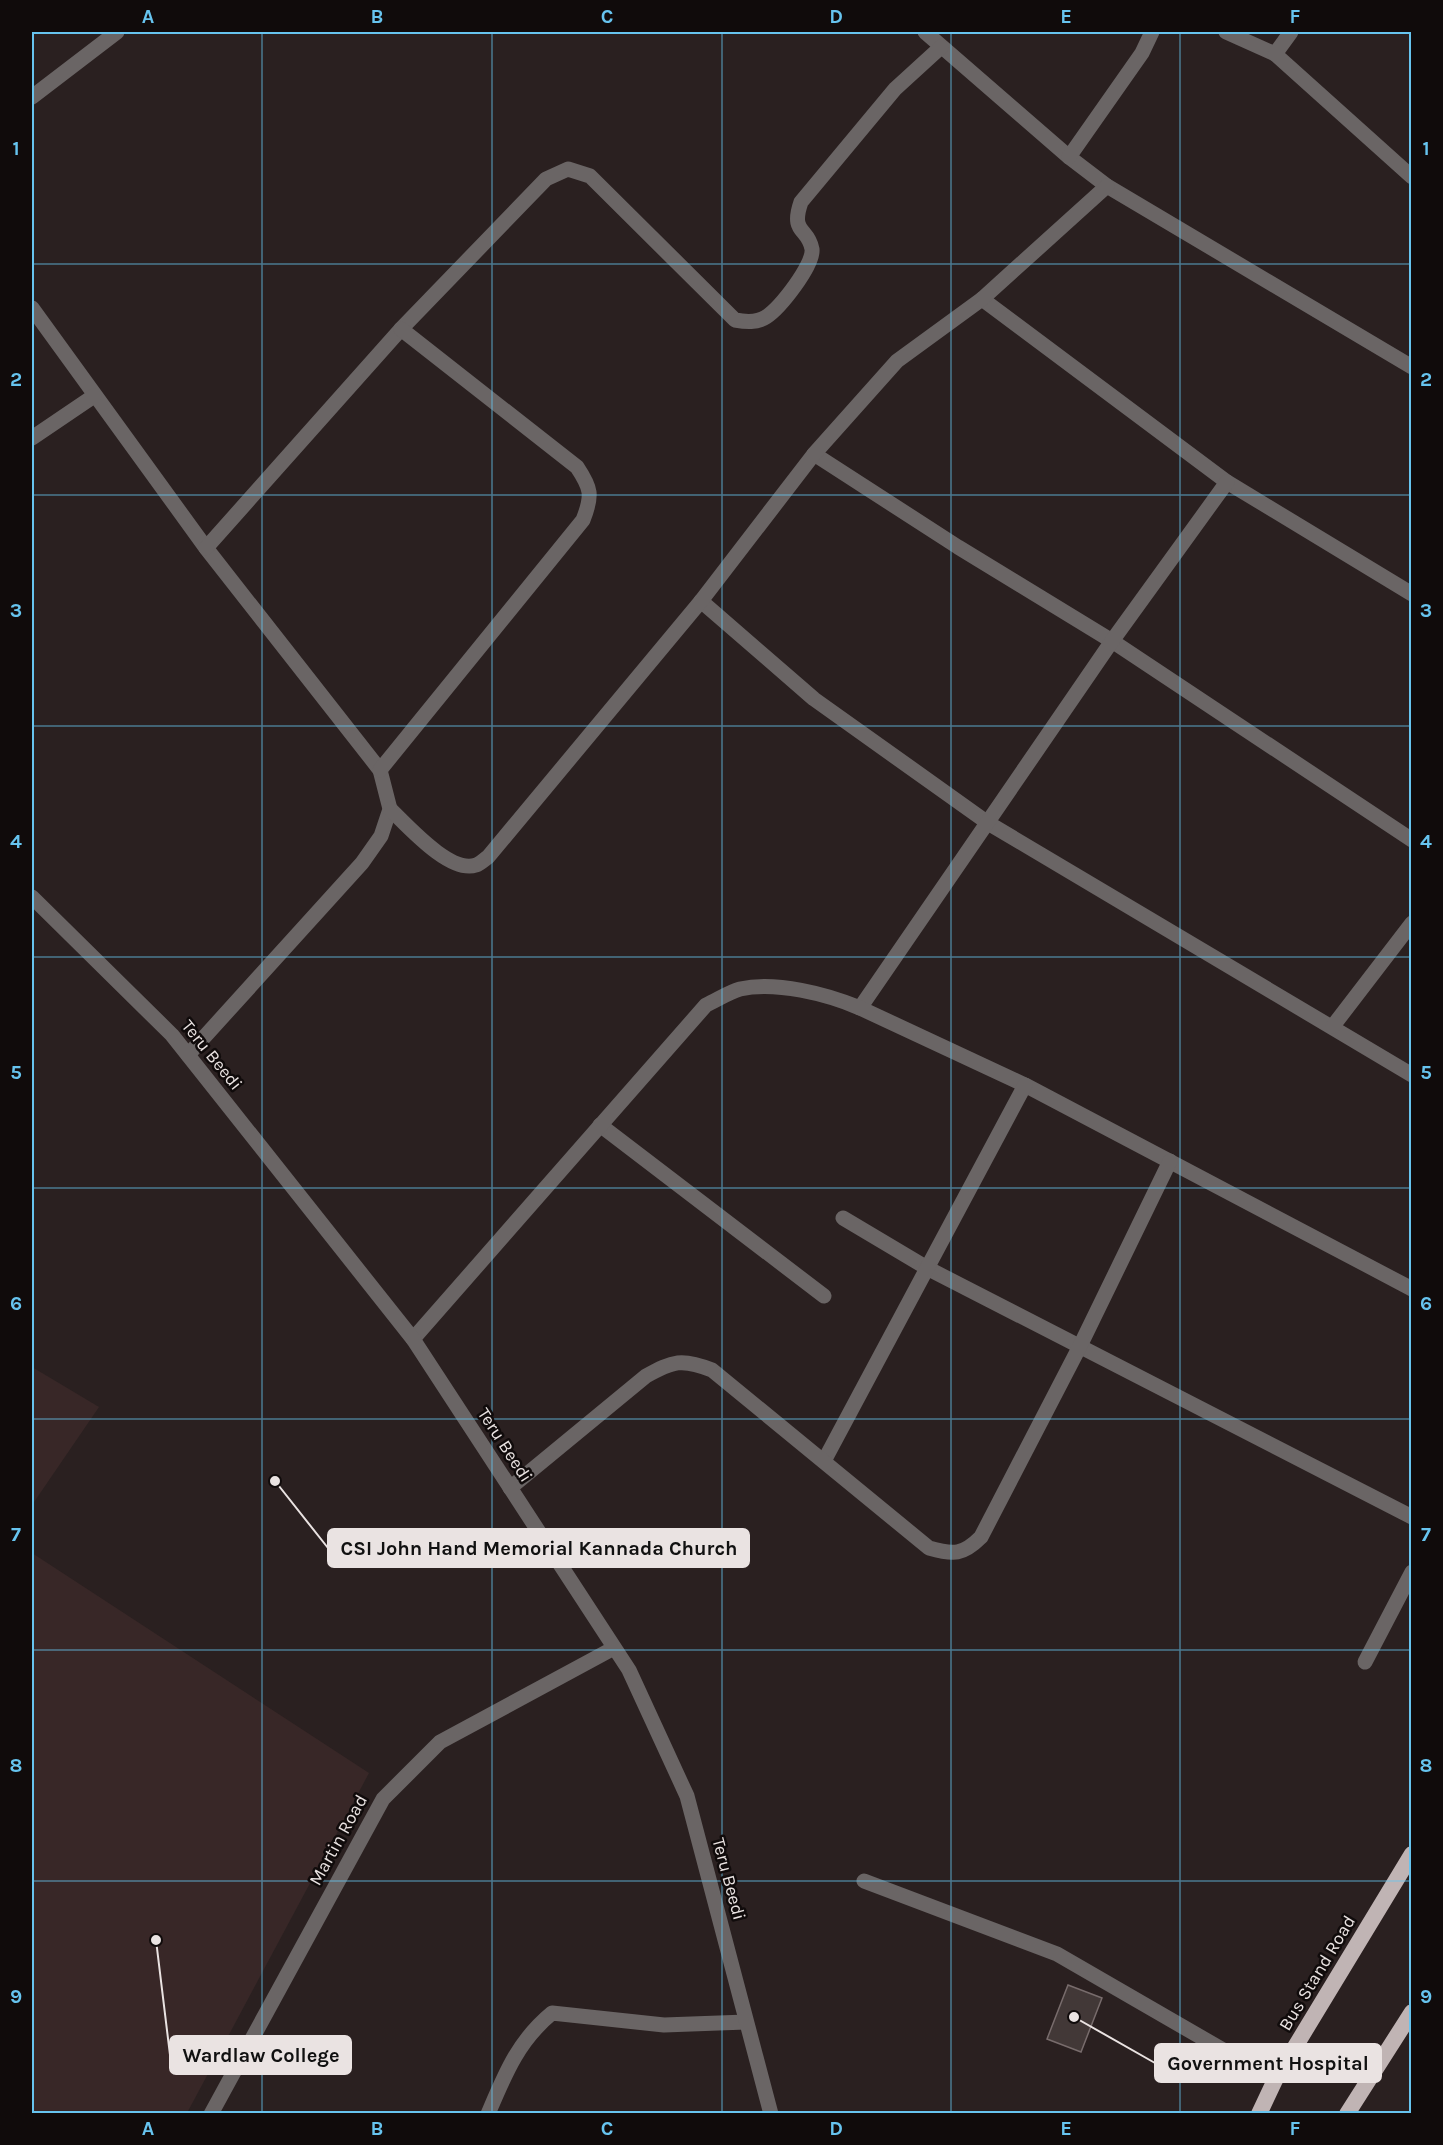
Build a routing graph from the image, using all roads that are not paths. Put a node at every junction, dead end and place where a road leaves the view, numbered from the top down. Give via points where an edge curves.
1 (117, 32) edge
2 (926, 32) edge
3 (1152, 32) edge
4 (1226, 32) edge
5 (1291, 32) edge
6 (941, 47) junction
7 (1275, 54) junction
8 (32, 97) edge
9 (1068, 157) junction
10 (1412, 177) edge
11 (1107, 186) junction
12 (982, 299) junction
13 (32, 308) edge
14 (401, 329) junction
15 (1412, 367) edge
16 (94, 396) junction
17 (32, 438) edge
18 (814, 454) junction
19 (1227, 482) junction
20 (206, 548) junction
21 (1412, 594) edge
22 (701, 601) junction
23 (1112, 641) junction
24 (380, 770) junction
25 (390, 809) junction
26 (988, 823) junction
27 (1412, 840) edge
28 (32, 897) edge
29 (1412, 923) edge
30 (860, 1008) junction
31 (1333, 1026) junction
32 (188, 1054) junction
33 (1412, 1075) edge
34 (1025, 1085) junction
35 (600, 1125) junction
36 (1170, 1161) junction
37 (843, 1218) dead end
38 (927, 1268) junction
39 (1412, 1289) edge
40 (824, 1296) dead end
41 (413, 1339) junction
42 (1080, 1346) junction
43 (824, 1461) junction
44 (510, 1488) junction
45 (1412, 1517) edge
46 (1412, 1572) edge
47 (614, 1648) junction
48 (1365, 1662) dead end
49 (1412, 1854) edge
50 (864, 1881) dead end
51 (1412, 2012) edge
52 (746, 2022) junction
53 (1275, 2080) junction
54 (211, 2114) edge
55 (488, 2114) edge
56 (771, 2114) edge
57 (1259, 2114) edge
58 (1347, 2114) edge

1 - 8 street
2 - 6 street
3 - 9 street via 1142,53
4 - 7 street
5 - 7 street
6 - 9 street
6 - 14 street via 895,88 801,202 796,216 798,227 812,247 811,259 805,273 767,317 750,323 735,320 590,176 568,169 546,179
7 - 10 street
9 - 11 street
11 - 12 street
11 - 15 street
12 - 18 street via 897,361
12 - 19 street
13 - 16 street
14 - 20 street
14 - 24 street via 577,467 588,483 591,501 583,520
16 - 17 street
16 - 20 street
18 - 22 street
18 - 23 street
19 - 21 street
19 - 23 street
20 - 24 street
22 - 25 street via 488,857 476,866 458,865 436,852
22 - 26 street via 813,699
23 - 26 street
23 - 27 street
24 - 25 street
25 - 32 street via 381,836 363,863
26 - 30 street
26 - 31 street
28 - 32 street, Teru Beedi
29 - 31 street
30 - 34 street
30 - 35 street via 832,997 782,988 741,989 706,1005
31 - 33 street
32 - 41 street, Teru Beedi
34 - 36 street
34 - 38 street
35 - 40 street
35 - 41 street
36 - 39 street
36 - 42 street
37 - 38 street
38 - 42 street
38 - 43 street
41 - 44 street, Teru Beedi
42 - 43 street via 981,1537 969,1548 950,1554 929,1548
42 - 45 street
43 - 44 street via 712,1370 693,1362 670,1362 646,1376
44 - 47 street, Teru Beedi
46 - 48 street
47 - 52 street, Teru Beedi via 687,1796
47 - 54 street, Martin Road via 440,1742 383,1799
49 - 53 highway, Bus Stand Road
50 - 53 street via 1057,1954
51 - 58 highway
52 - 55 street via 664,2025 552,2013 531,2030 509,2065
52 - 56 street, Teru Beedi
53 - 57 highway, Bus Stand Road

